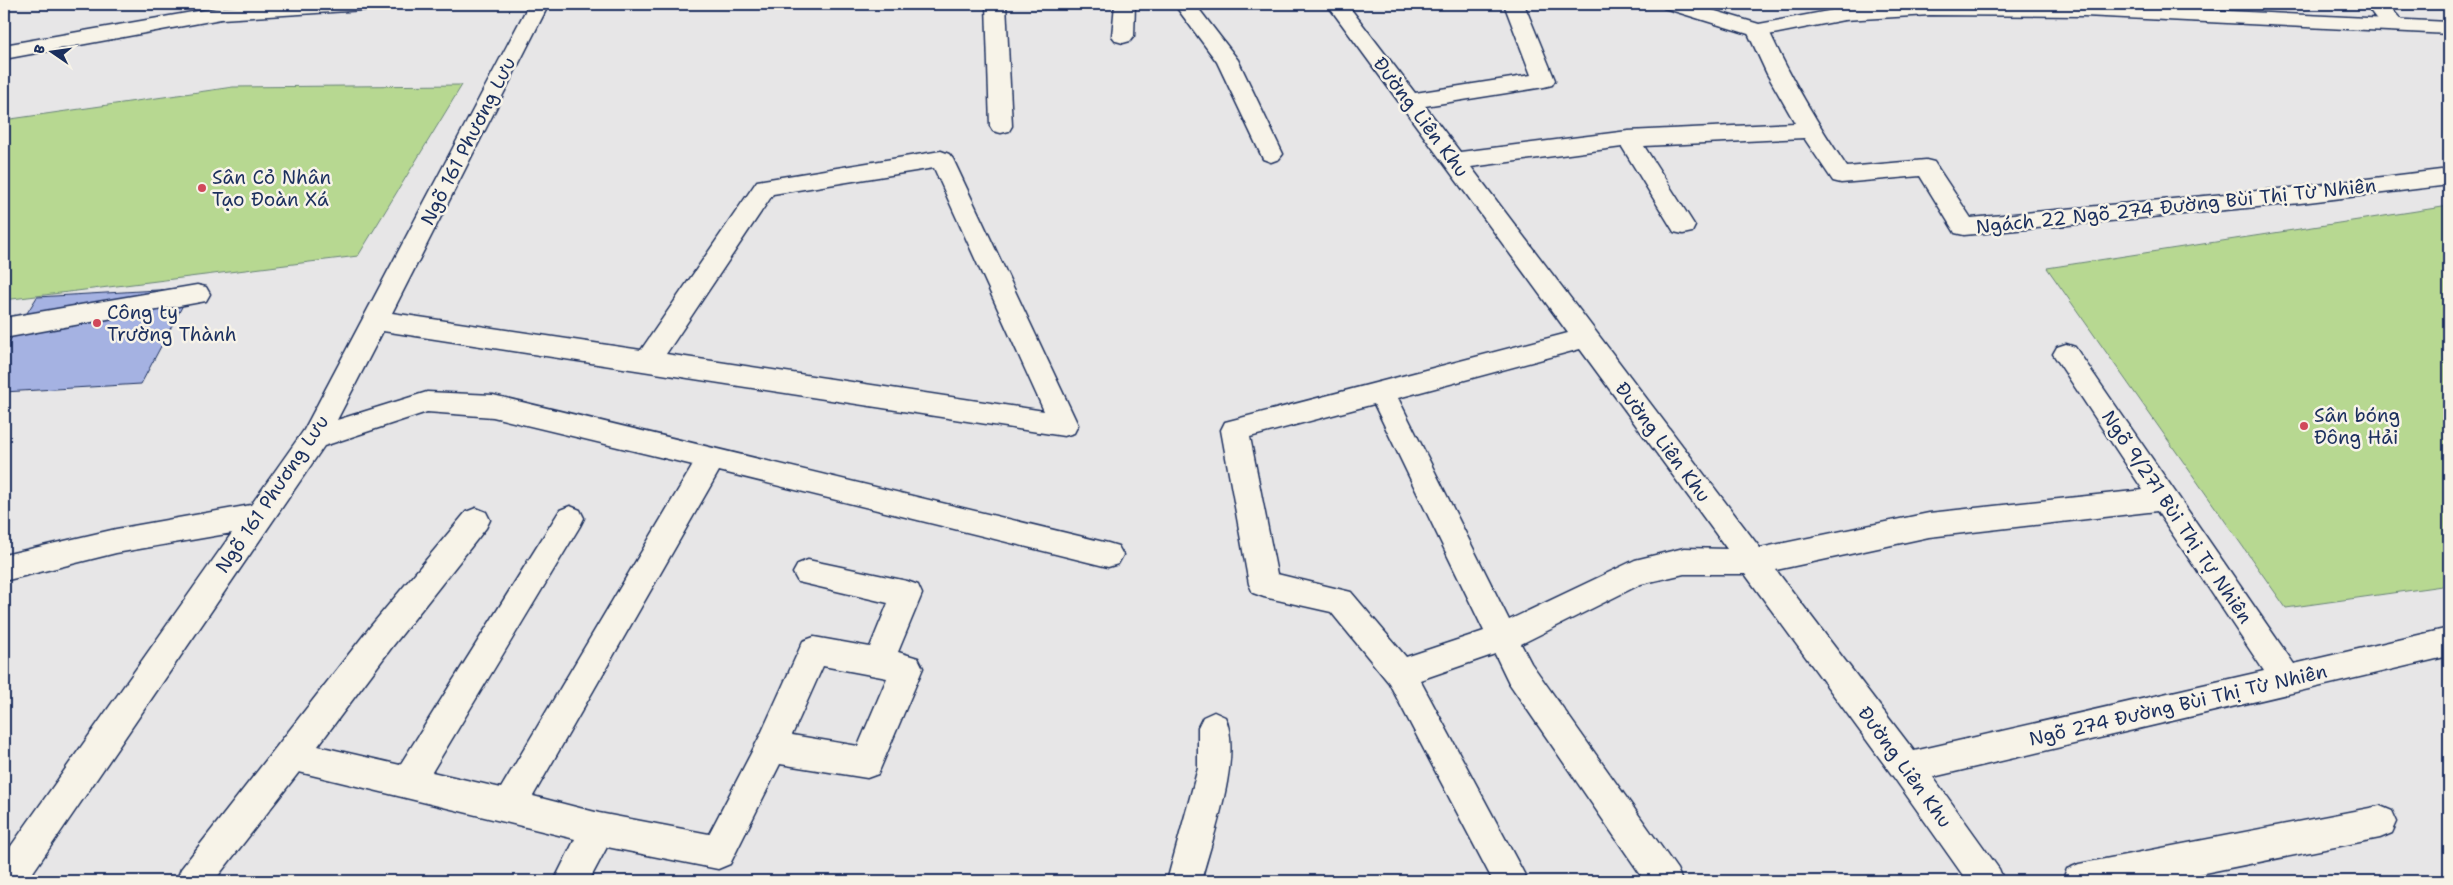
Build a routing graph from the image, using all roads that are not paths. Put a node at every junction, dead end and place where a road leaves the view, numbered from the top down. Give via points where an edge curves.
1 (364, 4) edge
2 (539, 4) edge
3 (996, 4) edge
4 (1125, 4) edge
5 (1184, 4) edge
6 (1337, 4) edge
7 (1514, 4) edge
8 (1671, 4) edge
9 (2376, 4) edge
10 (1951, 6) edge
11 (2083, 7) edge
12 (222, 8) edge
13 (1840, 9) edge
14 (2395, 25) junction
15 (2449, 28) edge
16 (1758, 30) junction
17 (1123, 36) dead end
18 (4, 52) edge
19 (1410, 101) junction
20 (1001, 126) dead end
21 (1810, 130) junction
22 (1628, 139) junction
23 (1271, 154) dead end
24 (1454, 161) junction
25 (2449, 176) edge
26 (1683, 226) dead end
27 (197, 294) dead end
28 (376, 320) junction
29 (4, 328) edge
30 (1586, 338) junction
31 (2066, 354) dead end
32 (648, 362) junction
33 (1381, 391) junction
34 (314, 438) junction
35 (712, 458) junction
36 (2164, 499) junction
37 (258, 516) junction
38 (570, 518) dead end
39 (476, 520) dead end
40 (1108, 555) dead end
41 (1754, 562) junction
42 (4, 568) edge
43 (808, 572) dead end
44 (1503, 638) junction
45 (2449, 642) edge
46 (878, 662) junction
47 (1400, 673) junction
48 (2287, 680) junction
49 (1214, 727) dead end
50 (770, 746) junction
51 (292, 755) junction
52 (1907, 768) junction
53 (408, 781) junction
54 (509, 806) junction
55 (2380, 822) dead end
56 (599, 829) junction
57 (15, 851) edge
58 (6, 881) edge
59 (193, 881) edge
60 (571, 881) edge
61 (1184, 881) edge
62 (1511, 881) edge
63 (1665, 881) edge
64 (1987, 881) edge
65 (2079, 881) edge

1 - 12 main road
2 - 28 main road, Ngõ 161 Phương Lưu
3 - 20 main road
4 - 17 main road
5 - 23 main road via 1227,60
6 - 19 main road, Đường Liên Khu
7 - 19 main road via 1544,80
8 - 16 main road
9 - 14 main road
10 - 11 main road
10 - 13 main road
11 - 14 main road
12 - 18 main road
13 - 16 main road
14 - 15 main road
16 - 21 main road via 1778,74
19 - 24 main road, Đường Liên Khu
21 - 22 main road
21 - 25 main road, Ngách 22 Ngõ 274 Đường Bùi Thị Từ Nhiên via 1840,175 1926,168 1964,227 2300,195
22 - 24 main road
22 - 26 main road
24 - 30 main road, Đường Liên Khu
27 - 29 main road
28 - 32 main road
28 - 34 main road, Ngõ 161 Phương Lưu
30 - 33 main road
30 - 41 main road, Đường Liên Khu
31 - 36 main road, Ngõ 9/271 Bùi Thị Tự Nhiên
32 - 32 main road via 1044,422 1064,425 941,159 766,187
33 - 44 main road
33 - 47 main road via 1235,430 1264,584 1340,601
34 - 35 main road via 427,402 492,406
34 - 37 main road, Ngõ 161 Phương Lưu
35 - 40 main road
35 - 54 main road
36 - 41 main road via 1929,525
36 - 48 main road, Ngõ 9/271 Bùi Thị Tự Nhiên
37 - 42 main road via 116,541
37 - 57 main road, Ngõ 161 Phương Lưu
38 - 53 main road
39 - 51 main road via 381,636
41 - 44 main road via 1684,561 1635,573
41 - 52 main road, Đường Liên Khu
43 - 46 main road via 907,594
44 - 47 main road
44 - 63 main road via 1520,673
45 - 48 main road, Ngõ 274 Đường Bùi Thị Từ Nhiên
46 - 50 main road via 814,651
46 - 50 main road via 907,668 867,763
47 - 62 main road
48 - 52 main road, Ngõ 274 Đường Bùi Thị Từ Nhiên
49 - 61 main road via 1214,768
50 - 56 main road via 718,852
51 - 53 main road
51 - 59 main road
52 - 64 main road, Đường Liên Khu
53 - 54 main road
54 - 56 main road
55 - 65 main road
56 - 60 main road
57 - 58 main road, Ngõ 161 Phương Lưu

